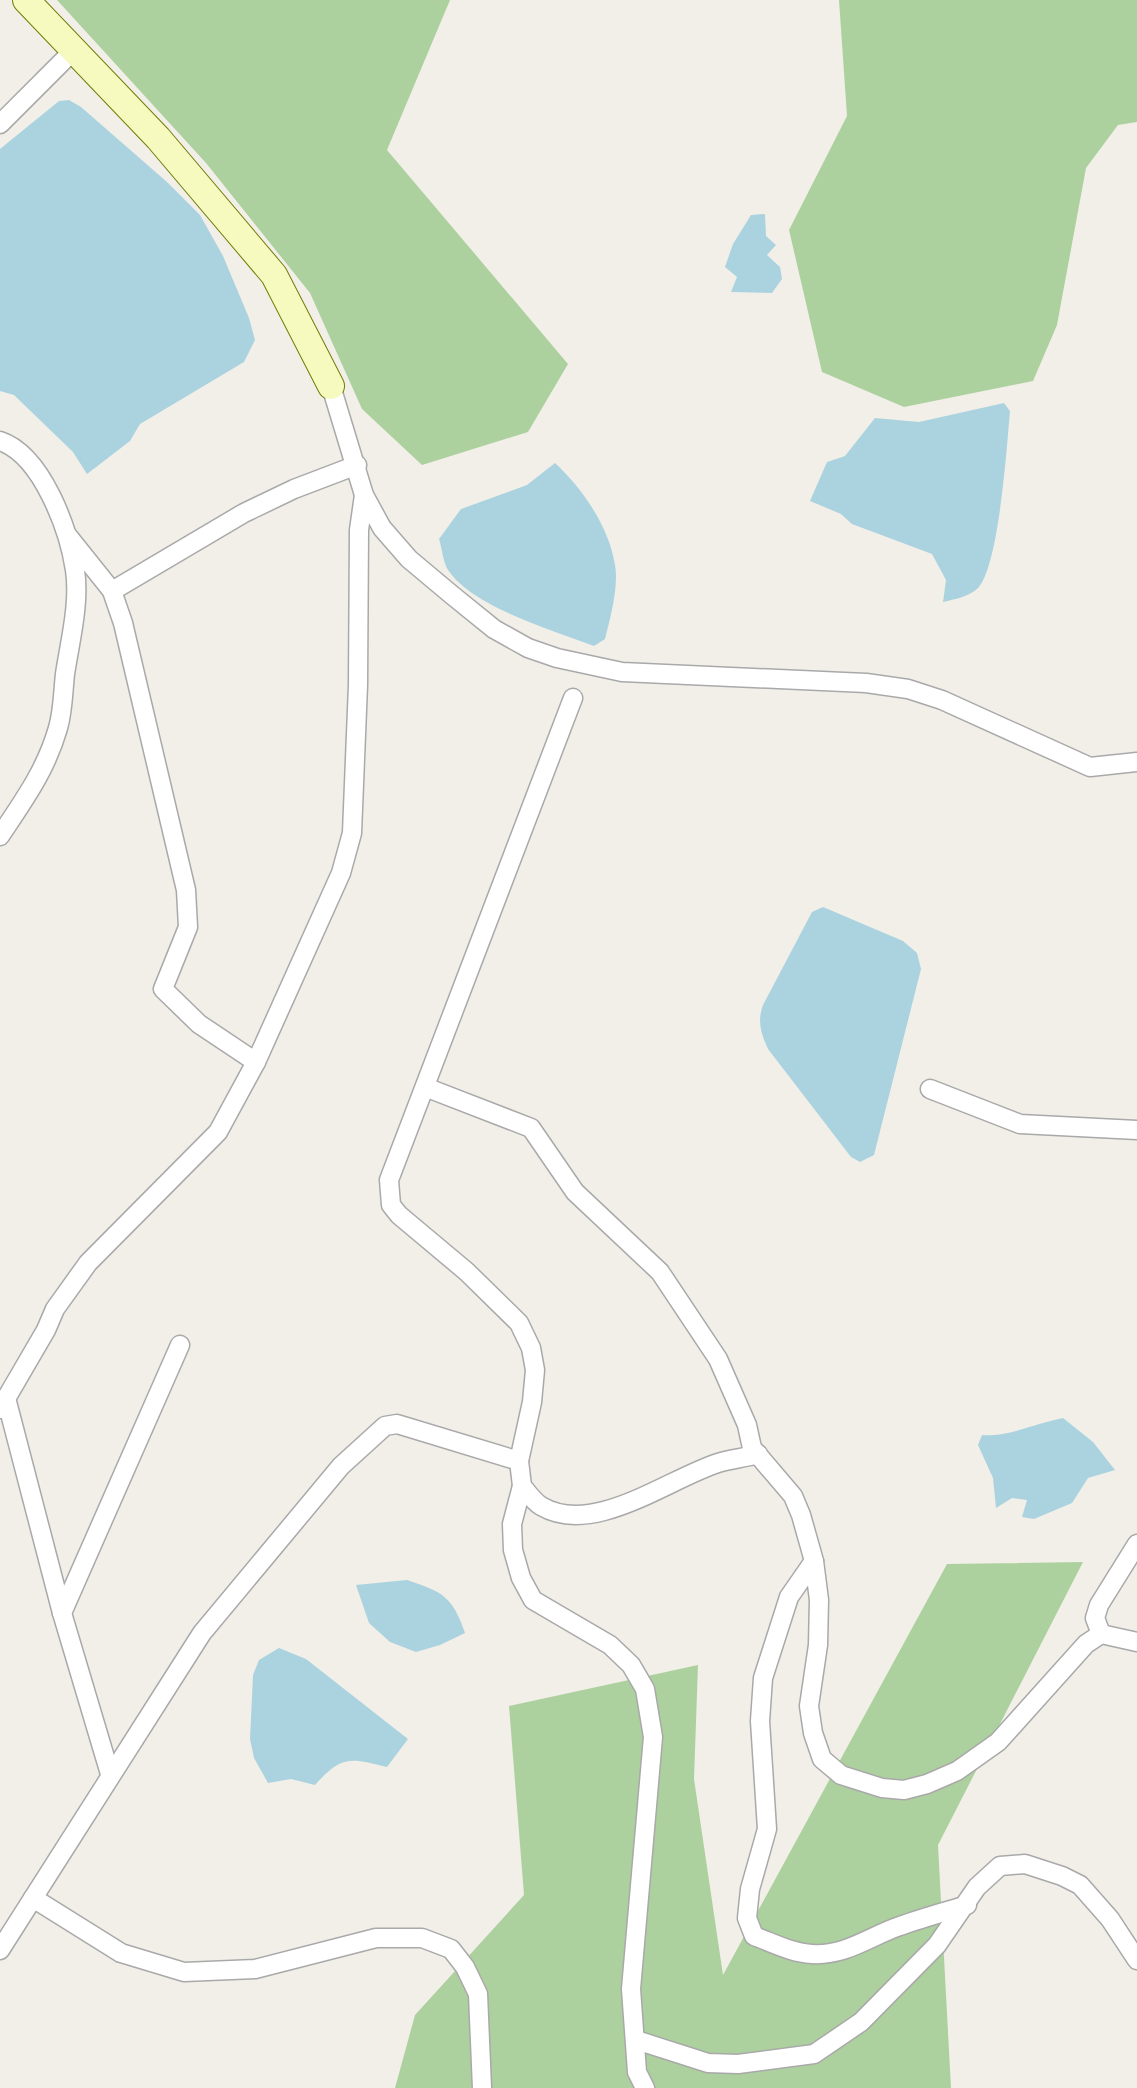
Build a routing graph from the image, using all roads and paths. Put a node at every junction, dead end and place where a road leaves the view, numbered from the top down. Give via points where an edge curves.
1 (26, 0) edge
2 (74, 50) junction
3 (0, 124) edge
4 (331, 386) joint
5 (0, 441) edge
6 (357, 465) junction
7 (364, 495) junction
8 (68, 536) junction
9 (112, 591) junction
10 (573, 698) dead end
11 (1137, 762) edge
12 (0, 836) edge
13 (256, 1062) junction
14 (425, 1087) junction
15 (930, 1089) dead end
16 (1137, 1130) edge
17 (180, 1345) dead end
18 (3, 1403) edge
19 (758, 1454) junction
20 (519, 1461) junction
21 (522, 1486) junction
22 (1137, 1544) edge
23 (814, 1561) junction
24 (62, 1613) junction
25 (1101, 1634) junction
26 (1137, 1642) edge
27 (110, 1774) junction
28 (33, 1898) junction
29 (967, 1905) junction
30 (0, 1950) edge
31 (1137, 1960) edge
32 (636, 2040) junction
33 (482, 2088) edge
34 (645, 2088) edge

1 - 2 street
2 - 3 street
2 - 4 street via 158,138 274,275
4 - 6 street
5 - 8 street via 30,462 46,485
6 - 7 street
6 - 9 street via 244,513
7 - 11 street via 382,528 409,559 494,629 547,655 622,672 866,683 908,689 942,700 1090,767
7 - 13 street via 359,530 352,833 341,873
8 - 9 street
8 - 12 street via 76,572 75,602 58,727 40,777
9 - 13 street via 186,890 188,927 163,988 199,1024
10 - 14 street
13 - 18 street via 218,1132 88,1263 55,1309
14 - 19 street via 531,1128 575,1192 660,1272 718,1359 747,1425 752,1448
14 - 20 street via 389,1180 391,1204 519,1323 531,1348 535,1370
15 - 16 street via 1020,1124
17 - 24 street
18 - 24 street
19 - 21 street via 718,1463 612,1509 581,1515 540,1506
19 - 23 street via 793,1496
20 - 21 street
20 - 27 street via 397,1424 386,1426 342,1466 202,1633
21 - 32 street via 512,1524 513,1550 520,1578 533,1600 610,1645 631,1665 645,1689 653,1737 631,1989
22 - 25 street via 1099,1605 1095,1618
23 - 25 street via 819,1600 818,1645 809,1706 813,1733 822,1760 841,1775 882,1788 904,1790 957,1771 998,1742 1086,1644
23 - 29 street via 789,1597 763,1678 760,1721 767,1829 750,1889 747,1918 754,1936 796,1952 835,1952 861,1945 898,1926
24 - 27 street
25 - 26 street
27 - 28 street
28 - 30 street
28 - 33 street via 121,1953 184,1972 255,1969 376,1938 422,1938 451,1949 465,1966 478,1994
29 - 31 street via 977,1887 1000,1866 1026,1864 1080,1885 1110,1919
29 - 32 street via 937,1945 861,2022 814,2054 738,2064 708,2063
32 - 34 street via 637,2072

